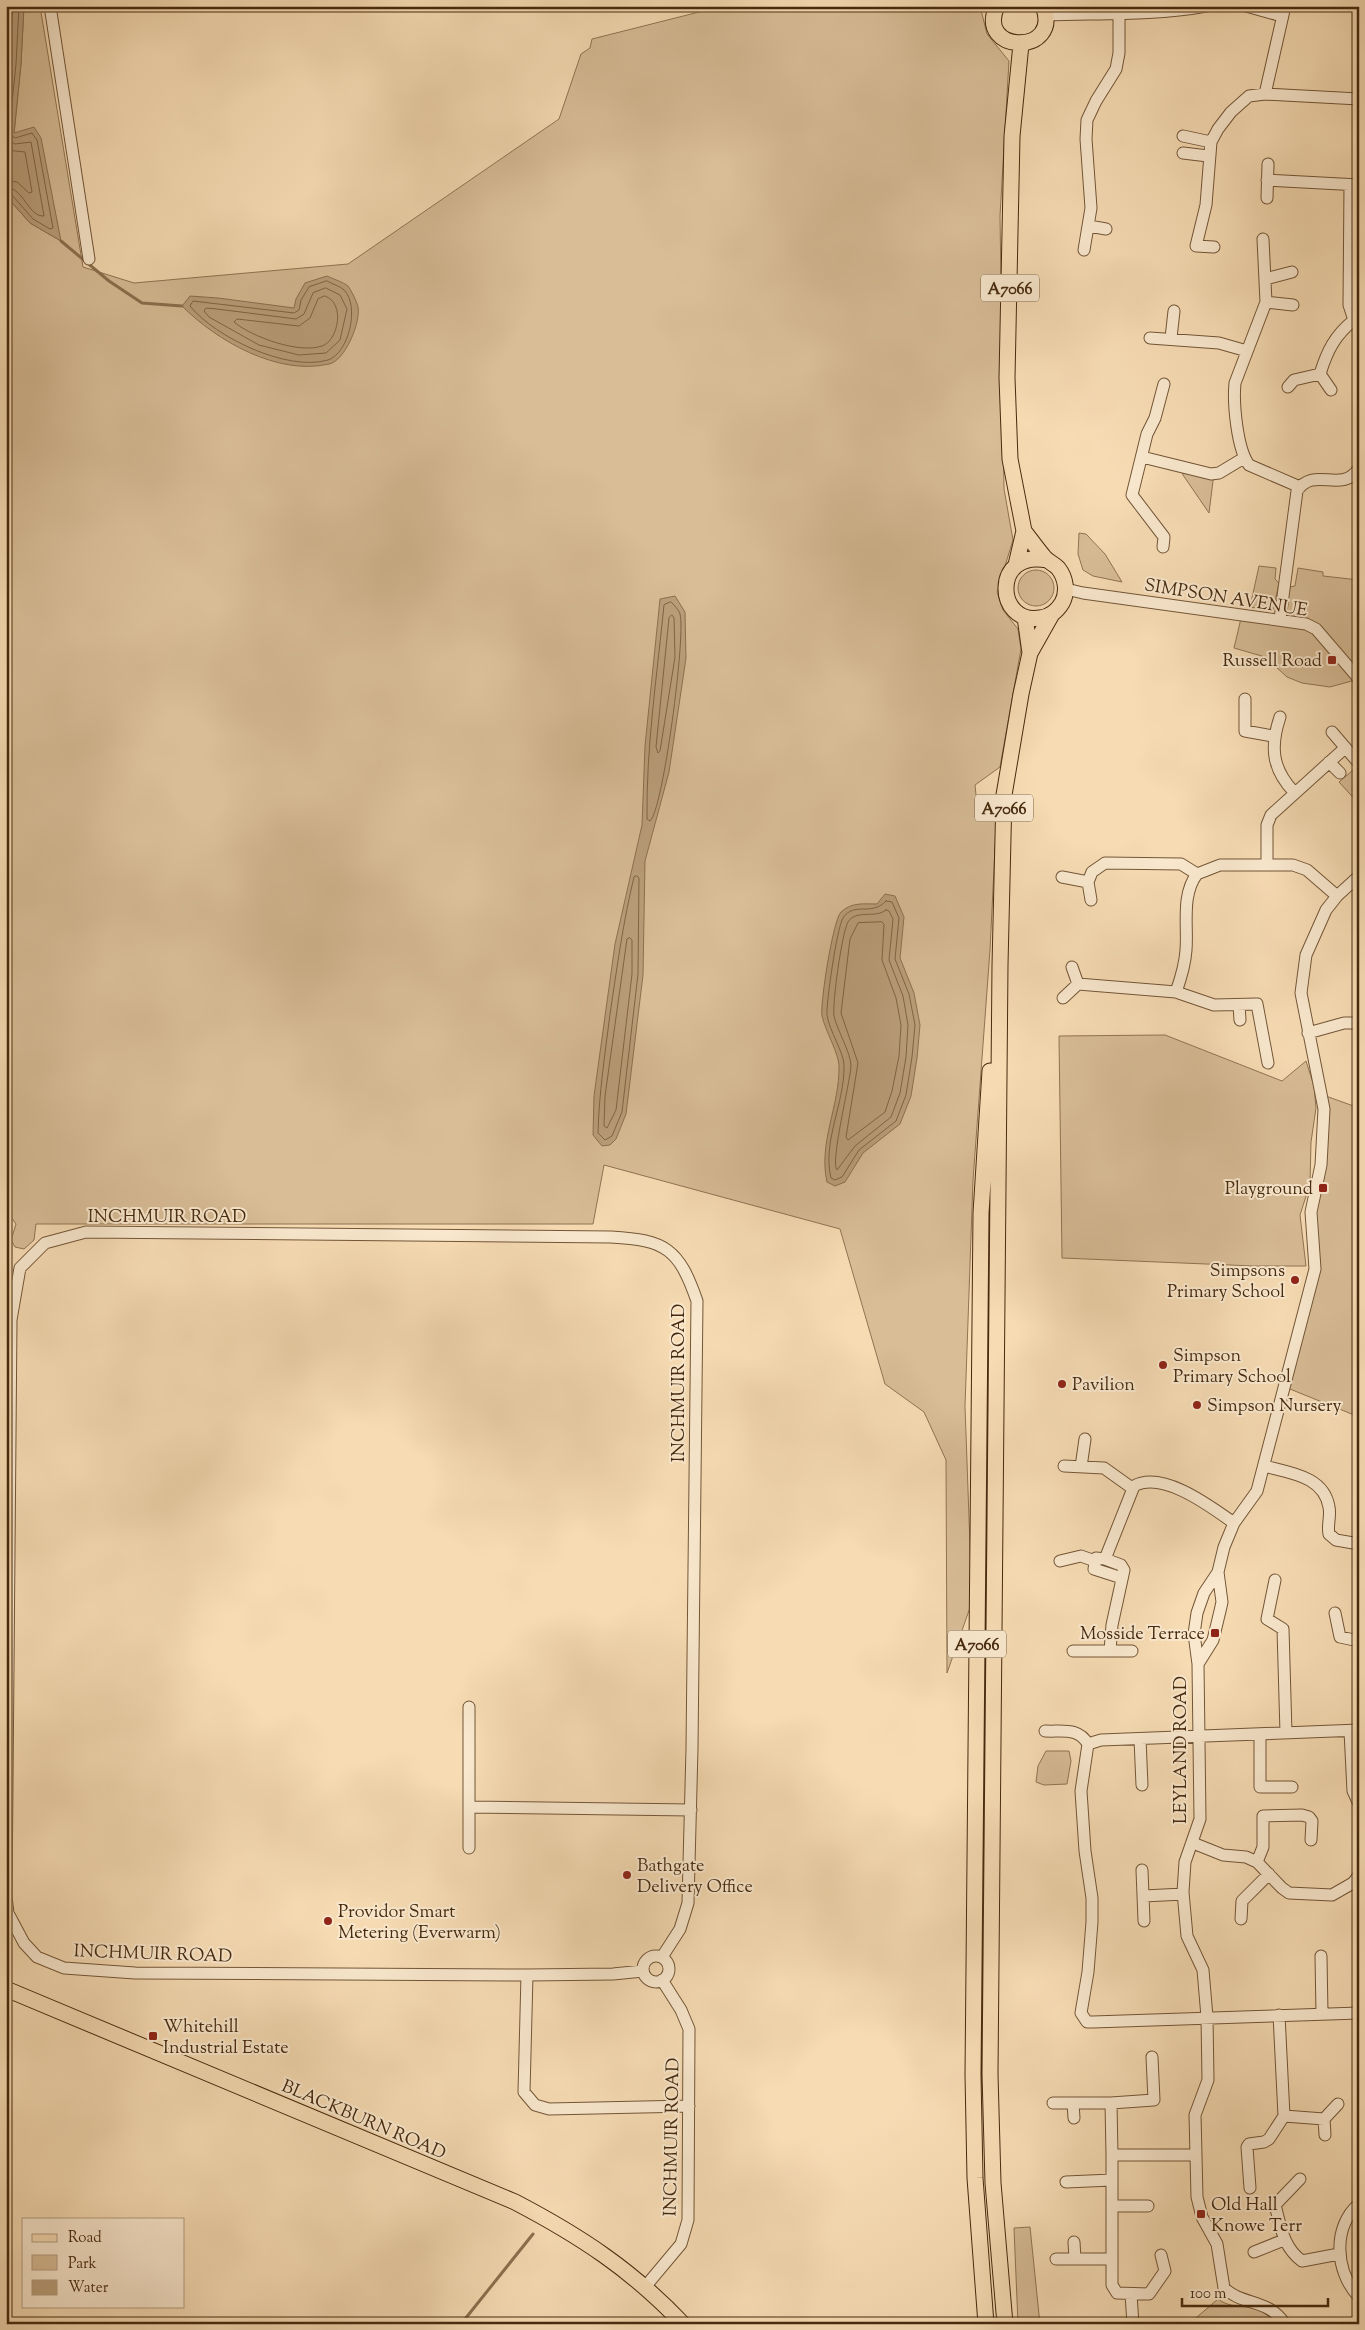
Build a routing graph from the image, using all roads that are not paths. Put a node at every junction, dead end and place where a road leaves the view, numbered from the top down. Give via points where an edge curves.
1 (50, 6) edge
2 (997, 6) edge
3 (1206, 6) edge
4 (1246, 6) edge
5 (1155, 10) edge
6 (1044, 11) edge
7 (1283, 11) edge
8 (1119, 12) junction
9 (1021, 44) junction
10 (1265, 94) junction
11 (1359, 100) edge
12 (1183, 136) dead end
13 (1211, 142) junction
14 (1183, 153) dead end
15 (1208, 156) junction
16 (1268, 164) dead end
17 (1267, 180) junction
18 (1354, 185) edge
19 (1267, 198) dead end
20 (1089, 226) junction
21 (1106, 229) dead end
22 (1263, 239) dead end
23 (1214, 247) dead end
24 (1084, 250) dead end
25 (89, 259) dead end
26 (1292, 272) dead end
27 (1265, 279) junction
28 (1266, 302) junction
29 (1293, 305) dead end
30 (1174, 312) dead end
31 (1356, 322) edge
32 (1150, 338) dead end
33 (1171, 338) junction
34 (1247, 351) junction
35 (1320, 374) junction
36 (1164, 384) dead end
37 (1288, 388) dead end
38 (1331, 390) dead end
39 (1142, 457) junction
40 (1244, 458) junction
41 (1359, 468) edge
42 (1300, 487) junction
43 (1024, 531) junction
44 (1163, 547) dead end
45 (1047, 560) junction
46 (1016, 565) junction
47 (1066, 589) junction
48 (1052, 614) junction
49 (1025, 617) junction
50 (1280, 619) junction
51 (1030, 653) junction
52 (1359, 679) edge
53 (1245, 698) dead end
54 (1280, 717) dead end
55 (1332, 732) dead end
56 (1273, 736) junction
57 (1345, 748) junction
58 (1356, 760) dead end
59 (1329, 762) junction
60 (1340, 774) dead end
61 (1294, 792) junction
62 (1267, 864) junction
63 (1198, 874) junction
64 (1359, 876) edge
65 (1062, 877) dead end
66 (1088, 882) junction
67 (1337, 896) junction
68 (1091, 900) dead end
69 (1000, 965) junction
70 (1072, 967) dead end
71 (1078, 984) junction
72 (1176, 992) junction
73 (1063, 998) dead end
74 (1239, 1005) junction
75 (1240, 1020) dead end
76 (1359, 1022) edge
77 (1308, 1033) junction
78 (1268, 1063) dead end
79 (9, 1320) edge
80 (1085, 1439) dead end
81 (1064, 1466) dead end
82 (1264, 1466) junction
83 (1081, 1467) junction
84 (1132, 1488) junction
85 (1234, 1523) junction
86 (1359, 1544) edge
87 (1100, 1560) junction
88 (1060, 1561) dead end
89 (1218, 1572) junction
90 (1275, 1580) dead end
91 (7, 1605) edge
92 (1335, 1613) dead end
93 (1359, 1641) edge
94 (1073, 1651) dead end
95 (1110, 1651) junction
96 (1132, 1651) dead end
97 (1198, 1664) junction
98 (469, 1707) dead end
99 (6, 1726) edge
100 (1354, 1730) edge
101 (1045, 1731) dead end
102 (1286, 1733) junction
103 (1260, 1735) junction
104 (1197, 1736) junction
105 (1140, 1739) junction
106 (1088, 1744) junction
107 (1142, 1785) dead end
108 (1292, 1787) dead end
109 (1359, 1804) edge
110 (469, 1807) junction
111 (690, 1810) junction
112 (7, 1831) edge
113 (1311, 1840) dead end
114 (1193, 1843) junction
115 (469, 1848) dead end
116 (1257, 1862) junction
117 (1142, 1870) dead end
118 (1269, 1874) junction
119 (1359, 1875) edge
120 (1183, 1894) junction
121 (1144, 1896) junction
122 (1241, 1919) dead end
123 (1144, 1921) dead end
124 (1321, 1956) dead end
125 (662, 1958) junction
126 (643, 1970) junction
127 (527, 1976) junction
128 (662, 1980) junction
129 (6, 1989) edge
130 (1359, 2013) edge
131 (1322, 2014) junction
132 (1279, 2015) junction
133 (1207, 2017) junction
134 (1152, 2058) dead end
135 (1053, 2103) dead end
136 (1073, 2103) junction
137 (1111, 2103) junction
138 (1338, 2104) dead end
139 (690, 2106) junction
140 (1284, 2116) junction
141 (1074, 2118) dead end
142 (1324, 2119) junction
143 (1325, 2135) dead end
144 (1112, 2155) junction
145 (1195, 2155) junction
146 (1300, 2179) dead end
147 (1112, 2180) junction
148 (1066, 2182) dead end
149 (1250, 2188) dead end
150 (1359, 2204) edge
151 (1112, 2206) junction
152 (1148, 2206) dead end
153 (1284, 2240) junction
154 (1074, 2242) dead end
155 (1254, 2252) dead end
156 (1339, 2254) junction
157 (1161, 2255) dead end
158 (1056, 2259) dead end
159 (1074, 2259) junction
160 (1112, 2259) junction
161 (645, 2287) junction
162 (1131, 2294) junction
163 (1359, 2297) edge
164 (683, 2324) edge
165 (986, 2324) edge
166 (1004, 2324) edge
167 (1133, 2324) edge
168 (1285, 2324) edge

1 - 25 street
2 - 9 main road via 994,19 999,35 1013,44
3 - 5 street
4 - 7 street
5 - 8 street
6 - 8 street
6 - 9 main road via 1042,32 1030,42
7 - 10 street
8 - 20 street via 1116,69 1087,120
9 - 43 main road, A7066 via 1012,136 1007,378 1010,459
10 - 11 street
10 - 13 street via 1249,96 1231,112
12 - 13 street
13 - 15 street
14 - 15 street
15 - 23 street via 1206,205 1191,246
16 - 17 street
17 - 18 street
17 - 19 street
18 - 31 street via 1348,273 1349,305
20 - 21 street
20 - 24 street
22 - 27 street
26 - 27 street
27 - 28 street
28 - 29 street
28 - 34 street
30 - 33 street
31 - 35 street via 1339,332 1327,352
32 - 33 street
33 - 34 street via 1219,343
34 - 40 street via 1234,394
35 - 37 street via 1294,380
35 - 38 street
36 - 39 street
39 - 40 street via 1211,474 1219,473
39 - 44 street via 1132,494 1164,537
40 - 42 street via 1254,468
41 - 42 street via 1344,481 1315,479
42 - 50 street
43 - 45 main road, A7066
43 - 46 main road, A7066
45 - 46 main road via 1036,558
45 - 47 main road, A7066 via 1060,572
46 - 49 main road, A7066 via 1009,573 1006,594 1016,612
47 - 48 main road, A7066 via 1064,599
47 - 50 street, SIMPSON AVENUE
48 - 49 main road via 1043,618
48 - 51 main road, A7066
49 - 51 main road, A7066
50 - 52 street, SIMPSON AVENUE via 1316,629
51 - 69 main road, A7066 via 1004,795
53 - 56 street via 1245,731
54 - 56 street
55 - 57 street
56 - 61 street via 1278,769
57 - 58 street
57 - 59 street
59 - 60 street
59 - 61 street
61 - 62 street via 1271,815 1267,825
62 - 63 street via 1220,865
62 - 67 street via 1302,867
63 - 66 street via 1181,864 1105,863 1092,872
63 - 72 street via 1187,897 1186,951
64 - 67 street, LEYLAND ROAD
65 - 66 street
66 - 68 street
67 - 77 street, LEYLAND ROAD via 1318,924 1306,954 1301,993
69 - 165 main road, A7066 via 986,1120 980,1297 973,2075 975,2178
69 - 166 main road, A7066 via 990,2074 993,2183
70 - 71 street
71 - 72 street
71 - 73 street
72 - 74 street via 1214,1005
74 - 75 street
74 - 78 street via 1257,1004
76 - 77 street
77 - 82 street, LEYLAND ROAD via 1324,1109 1320,1165 1311,1212 1315,1269
79 - 91 street, INCHMUIR ROAD
79 - 111 street, INCHMUIR ROAD via 20,1268 44,1243 86,1232 611,1237 644,1239 668,1251 683,1265 697,1301
80 - 83 street
81 - 83 street
82 - 85 street, LEYLAND ROAD via 1256,1494
82 - 86 street via 1314,1482 1322,1490 1330,1508 1329,1534 1336,1540
83 - 84 street via 1104,1468
84 - 85 street via 1146,1482 1165,1484 1190,1495
84 - 87 street
85 - 89 street, LEYLAND ROAD
87 - 88 street via 1078,1551
87 - 95 street via 1123,1566
89 - 97 street, LEYLAND ROAD via 1222,1602 1213,1640
89 - 97 street, LEYLAND ROAD via 1204,1593 1197,1614 1194,1644
90 - 102 street via 1267,1619 1283,1630
91 - 99 street, INCHMUIR ROAD
92 - 93 street via 1340,1637
94 - 95 street
95 - 96 street
97 - 104 street, LEYLAND ROAD
98 - 110 street
99 - 112 street, INCHMUIR ROAD
100 - 102 street
100 - 109 street via 1353,1791
101 - 106 street via 1078,1732 1083,1734
102 - 103 street
103 - 104 street
103 - 108 street via 1260,1787
104 - 105 street
104 - 114 street, LEYLAND ROAD via 1200,1819
105 - 106 street via 1100,1740
105 - 107 street
106 - 133 street via 1081,1791 1092,1922 1081,2013 1088,2022
110 - 111 street
110 - 115 street
111 - 125 street, INCHMUIR ROAD via 688,1903 680,1929
112 - 127 street, INCHMUIR ROAD via 8,1913 24,1943 37,1957 64,1968 133,1973
113 - 116 street via 1312,1822 1309,1817 1263,1816 1263,1847
114 - 116 street via 1223,1855 1246,1857
114 - 120 street, LEYLAND ROAD via 1185,1862
116 - 118 street
117 - 121 street
118 - 119 street via 1282,1888 1305,1895 1332,1895 1353,1883
118 - 122 street via 1242,1901
120 - 121 street
120 - 133 street, LEYLAND ROAD via 1187,1936 1204,1976
121 - 123 street
124 - 131 street
125 - 126 street, INCHMUIR ROAD via 654,1956 647,1960
125 - 128 street via 669,1971
126 - 127 street, INCHMUIR ROAD
126 - 128 street via 650,1981
127 - 139 street via 524,2092 535,2105 550,2109
128 - 139 street, INCHMUIR ROAD via 689,2029
129 - 161 main road, BLACKBURN ROAD via 515,2202 587,2242
130 - 131 street
131 - 132 street
132 - 133 street
132 - 140 street
133 - 145 street, LEYLAND ROAD via 1209,2073 1195,2115
134 - 137 street via 1154,2100
135 - 136 street
136 - 137 street
136 - 141 street
137 - 144 street
138 - 142 street
139 - 161 street, INCHMUIR ROAD via 686,2232 668,2262
140 - 142 street
140 - 149 street via 1269,2139 1247,2147
142 - 143 street
144 - 145 street
144 - 147 street
145 - 168 street, LEYLAND ROAD via 1198,2207 1216,2244 1224,2288 1244,2300 1270,2308
146 - 153 street via 1275,2205
147 - 148 street
147 - 151 street
150 - 156 street via 1352,2209 1344,2224
151 - 152 street
151 - 160 street
153 - 155 street
153 - 156 street via 1302,2261
154 - 159 street
156 - 163 street via 1349,2283
157 - 162 street via 1165,2270 1150,2294
158 - 159 street
159 - 160 street
160 - 162 street via 1112,2286 1117,2293
161 - 164 main road, BLACKBURN ROAD
162 - 167 street

